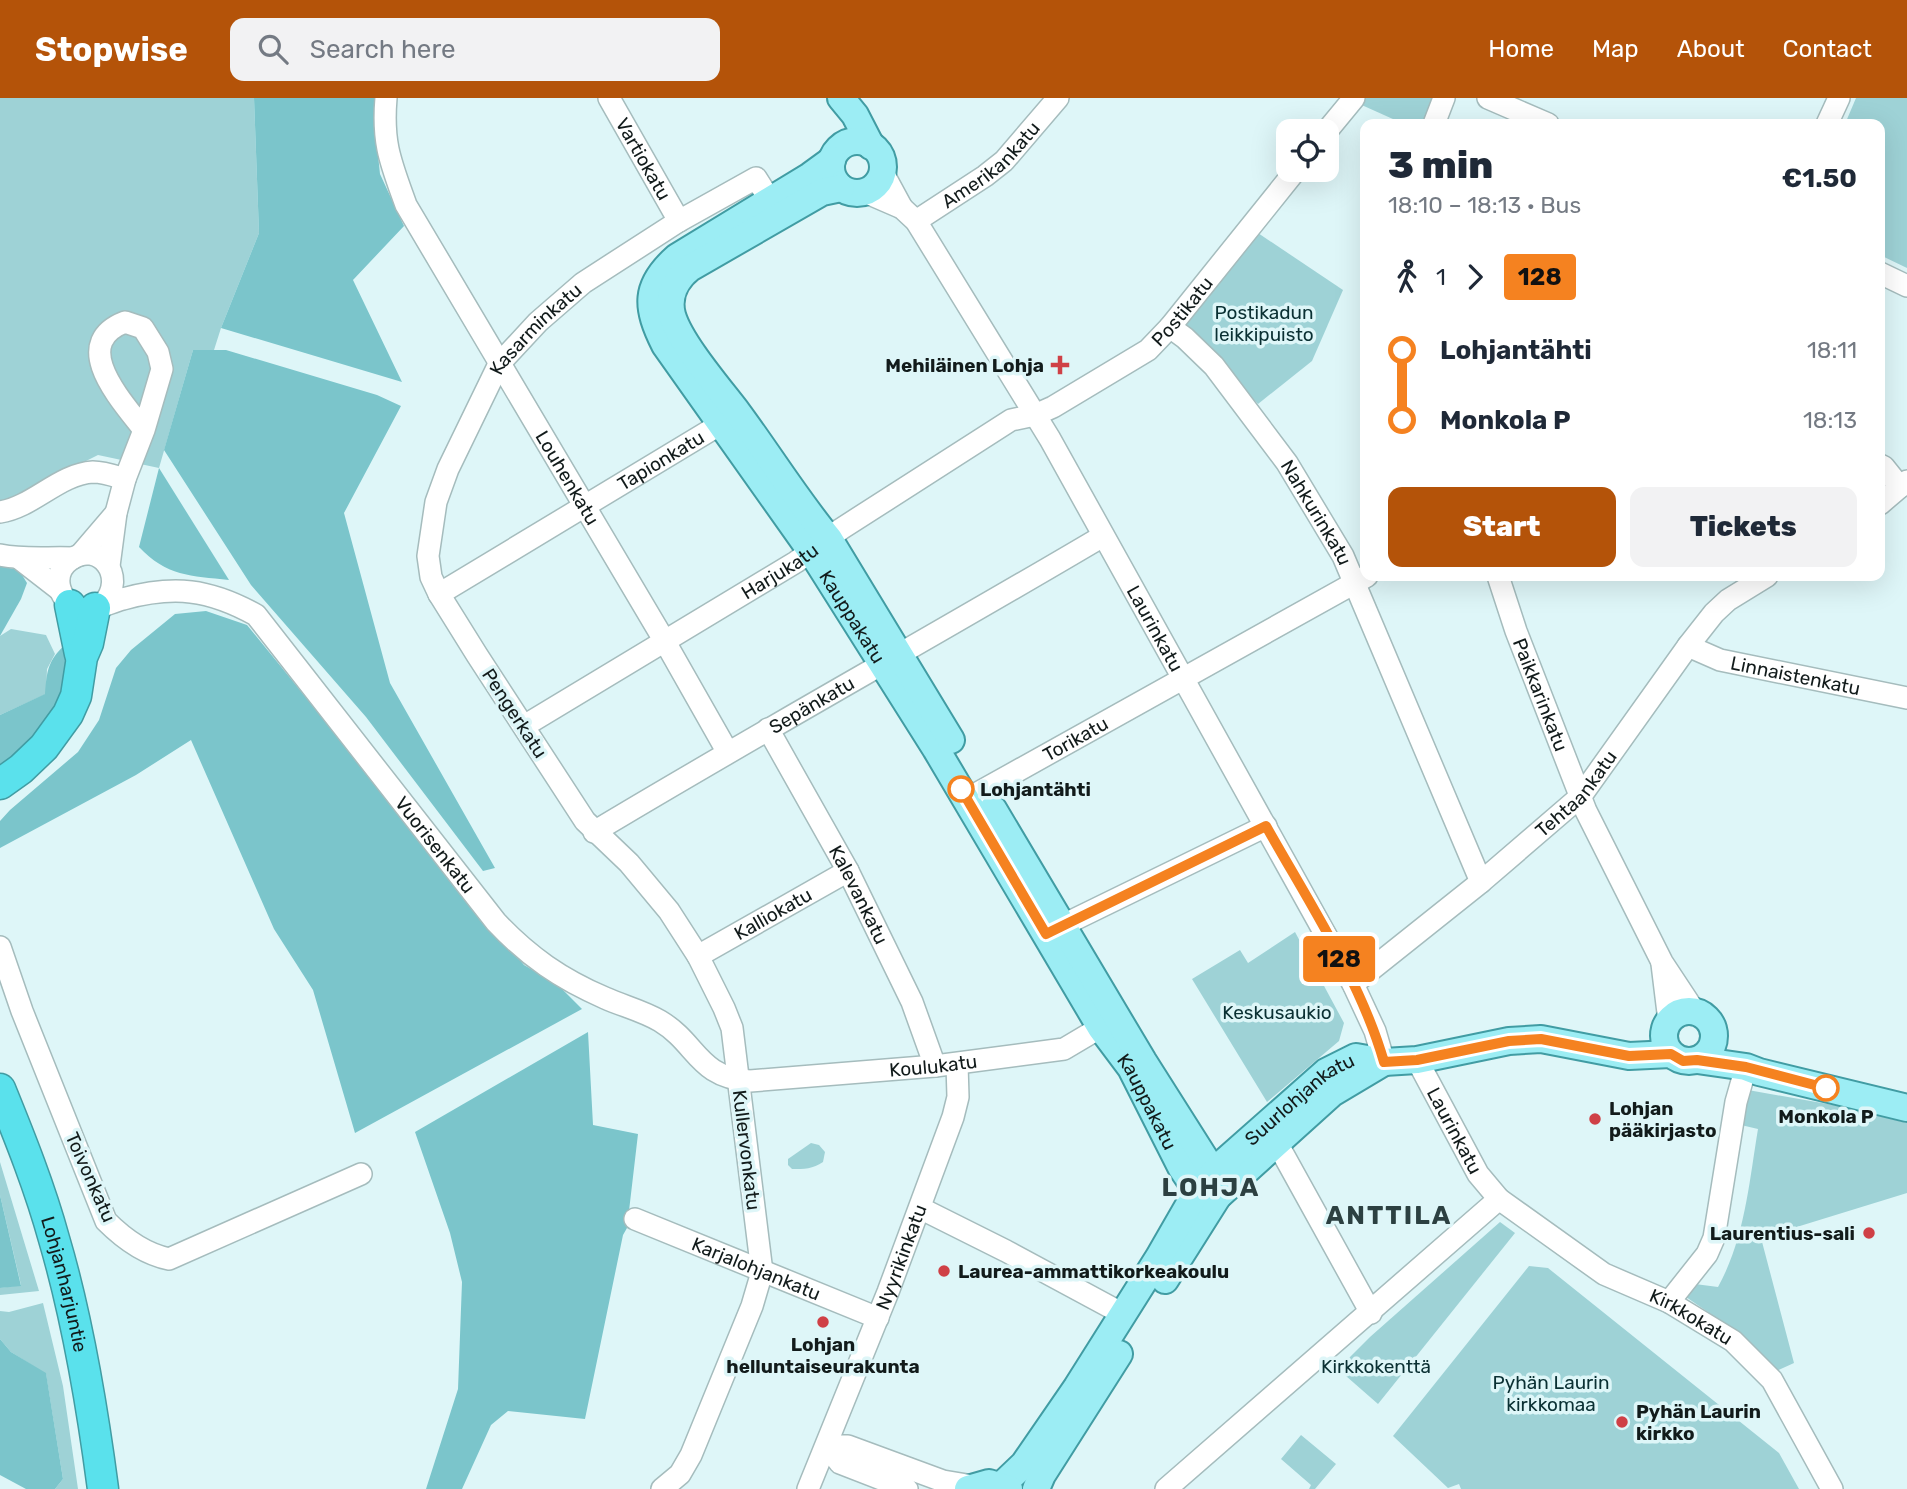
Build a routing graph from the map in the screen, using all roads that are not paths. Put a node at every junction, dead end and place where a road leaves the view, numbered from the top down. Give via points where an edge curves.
1 (386, 98) edge
2 (609, 98) edge
3 (840, 98) edge
4 (1058, 98) edge
5 (1354, 98) edge
6 (1444, 98) edge
7 (1488, 98) edge
8 (1839, 98) edge
9 (1337, 119) edge
10 (1436, 119) edge
11 (1536, 119) edge
12 (1829, 119) edge
13 (871, 146) junction
14 (837, 153) junction
15 (882, 172) junction
16 (1286, 182) edge
17 (853, 190) junction
18 (771, 200) junction
19 (909, 214) junction
20 (679, 221) junction
21 (1885, 275) edge
22 (1907, 286) edge
23 (1170, 327) junction
24 (499, 364) junction
25 (1035, 415) junction
26 (729, 419) junction
27 (144, 430) junction
28 (1885, 468) edge
29 (125, 479) junction
30 (1904, 484) edge
31 (1885, 500) edge
32 (584, 507) junction
33 (0, 512) edge
34 (116, 513) junction
35 (1103, 536) junction
36 (820, 545) junction
37 (10, 557) edge
38 (76, 557) junction
39 (110, 570) junction
40 (1360, 579) edge
41 (1361, 581) edge
42 (1500, 581) edge
43 (1759, 581) edge
44 (160, 590) junction
45 (439, 594) junction
46 (82, 602) junction
47 (664, 640) junction
48 (1688, 646) junction
49 (891, 659) junction
50 (1184, 677) junction
51 (1907, 698) edge
52 (524, 726) junction
53 (768, 729) junction
54 (727, 751) junction
55 (0, 784) edge
56 (974, 795) junction
57 (1581, 796) junction
58 (1266, 826) junction
59 (594, 832) junction
60 (848, 871) junction
61 (1481, 882) junction
62 (1054, 930) junction
63 (0, 947) edge
64 (698, 956) junction
65 (1661, 962) junction
66 (1353, 984) junction
67 (1695, 1012) junction
68 (1109, 1023) junction
69 (1714, 1032) junction
70 (1668, 1036) junction
71 (1417, 1060) junction
72 (1697, 1060) junction
73 (1384, 1062) junction
74 (957, 1064) junction
75 (935, 1066) junction
76 (1746, 1067) junction
77 (738, 1080) junction
78 (0, 1090) edge
79 (1907, 1108) edge
80 (1277, 1143) junction
81 (361, 1174) dead end
82 (1210, 1187) junction
83 (1499, 1199) junction
84 (928, 1212) junction
85 (635, 1219) dead end
86 (762, 1272) junction
87 (1669, 1302) junction
88 (1371, 1313) junction
89 (1124, 1314) junction
90 (878, 1318) junction
91 (827, 1446) junction
92 (1005, 1487) edge
93 (971, 1488) edge
94 (89, 1489) edge
95 (103, 1489) edge
96 (662, 1489) edge
97 (808, 1489) edge
98 (908, 1489) edge
99 (1037, 1489) edge
100 (1166, 1489) edge
101 (1832, 1489) edge

1 - 24 street, Louhenkatu via 387,154 406,205
2 - 20 street, Vartiokatu
3 - 13 main road
3 - 14 main road
4 - 19 street, Amerikankatu via 1004,161 985,176
5 - 9 street
6 - 10 street
7 - 11 street
8 - 12 street
13 - 14 main road via 857,142
13 - 15 main road via 880,157
14 - 17 main road via 832,176
14 - 18 main road, Kauppakatu
15 - 17 main road via 876,184
15 - 19 street, Laurinkatu
16 - 23 street, Postikatu
17 - 19 street
17 - 26 main road, Kauppakatu via 822,192 699,262 675,285 672,316
18 - 20 street, Kasarminkatu via 756,178
18 - 26 main road, Kauppakatu via 677,257 657,278 650,299 653,321 665,345
19 - 25 street, Laurinkatu
20 - 24 street, Kasarminkatu via 583,283
21 - 22 street
23 - 25 street, Postikatu via 1148,350
23 - 40 street, Nahkurinkatu via 1214,366 1287,463
24 - 32 street, Louhenkatu
24 - 45 street, Kasarminkatu via 436,502 428,556
25 - 35 street, Laurinkatu
25 - 36 street, Harjukatu via 1011,420
26 - 32 street, Tapionkatu
26 - 36 main road, Kauppakatu
27 - 27 street via 162,369 158,352 143,328 125,322 103,339 98,358 112,387
27 - 29 street
28 - 30 street
29 - 33 street via 103,473 80,474
29 - 34 street
30 - 31 street
32 - 45 street, Tapionkatu
32 - 47 street, Louhenkatu
34 - 38 street
34 - 39 street
35 - 49 street, Sepänkatu
35 - 50 street, Laurinkatu
36 - 47 street, Harjukatu
36 - 49 main road, Kauppakatu
37 - 38 street
37 - 46 street
38 - 39 street via 96,556
38 - 46 street via 62,568 58,583
39 - 44 street, Vuorisenkatu
39 - 46 street via 112,590
40 - 50 street
41 - 61 street, Nahkurinkatu
42 - 57 street, Paikkarinkatu
43 - 48 street, Tehtaankatu via 1721,606
44 - 46 street, Vuorisenkatu
44 - 77 street, Vuorisenkatu via 211,596 256,615 514,941 559,975 663,1023 707,1067
45 - 52 street, Pengerkatu
46 - 55 highway via 88,643 76,696 55,733
47 - 52 street, Harjukatu
47 - 54 street, Louhenkatu
48 - 51 street, Linnaistenkatu via 1720,660
48 - 57 street, Tehtaankatu
49 - 53 street, Sepänkatu
49 - 56 main road, Kauppakatu
50 - 56 street, Torikatu
50 - 58 street, Laurinkatu
52 - 59 street, Pengerkatu
53 - 54 street, Sepänkatu
53 - 60 street, Kalevankatu
54 - 59 street, Sepänkatu
56 - 62 main road, Kauppakatu
57 - 61 street, Tehtaankatu
57 - 65 street, Paikkarinkatu
58 - 62 street
58 - 66 street, Laurinkatu
59 - 64 street, Kullervonkatu via 629,863 669,911
60 - 64 street, Kalliokatu
60 - 75 street, Kalevankatu via 912,1002
61 - 66 street, Tehtaankatu
62 - 68 main road, Kauppakatu
63 - 81 street, Toivonkatu via 106,1221 122,1237 169,1259
64 - 77 street, Kullervonkatu via 732,1028
65 - 67 street, Paikkarinkatu
65 - 70 street, Paikkarinkatu
66 - 73 street, Laurinkatu
67 - 69 main road via 1708,1019
67 - 70 main road via 1681,1012
68 - 74 street, Koulukatu via 1064,1049
68 - 82 main road, Kauppakatu via 1181,1167
69 - 72 main road via 1713,1046
69 - 76 main road
70 - 71 main road via 1631,1037 1603,1049 1541,1039 1509,1041
70 - 72 main road via 1683,1061
71 - 73 main road
71 - 83 street, Laurinkatu via 1478,1174
72 - 76 main road
73 - 80 main road, Suurlohjankatu via 1332,1093
73 - 82 main road, Suurlohjankatu via 1356,1057 1326,1072
74 - 75 street, Koulukatu
74 - 84 street, Nyyrikinkatu via 958,1097
75 - 77 street, Koulukatu
76 - 79 main road
76 - 87 street via 1736,1101 1714,1238
77 - 86 street, Kullervonkatu
78 - 94 highway, Lohjanharjuntie via 6,1137 45,1274
78 - 95 highway, Lohjanharjuntie via 65,1279
80 - 82 main road, Suurlohjankatu
80 - 88 street
82 - 89 main road, Suurlohjankatu
82 - 99 main road, Suurlohjankatu
83 - 87 street, Kirkkokatu via 1604,1275
83 - 88 street
84 - 89 street
84 - 90 street, Nyyrikinkatu
85 - 86 street, Karjalohjankatu
86 - 90 street, Karjalohjankatu
86 - 96 street, Kullervonkatu via 691,1455 680,1474
87 - 101 street, Kirkkokatu via 1733,1341 1772,1380
88 - 100 street
89 - 92 main road, Suurlohjankatu
90 - 91 street, Nyyrikinkatu
91 - 93 street via 848,1446
91 - 97 street, Nyyrikinkatu
91 - 98 street via 840,1463
92 - 93 main road via 989,1483

